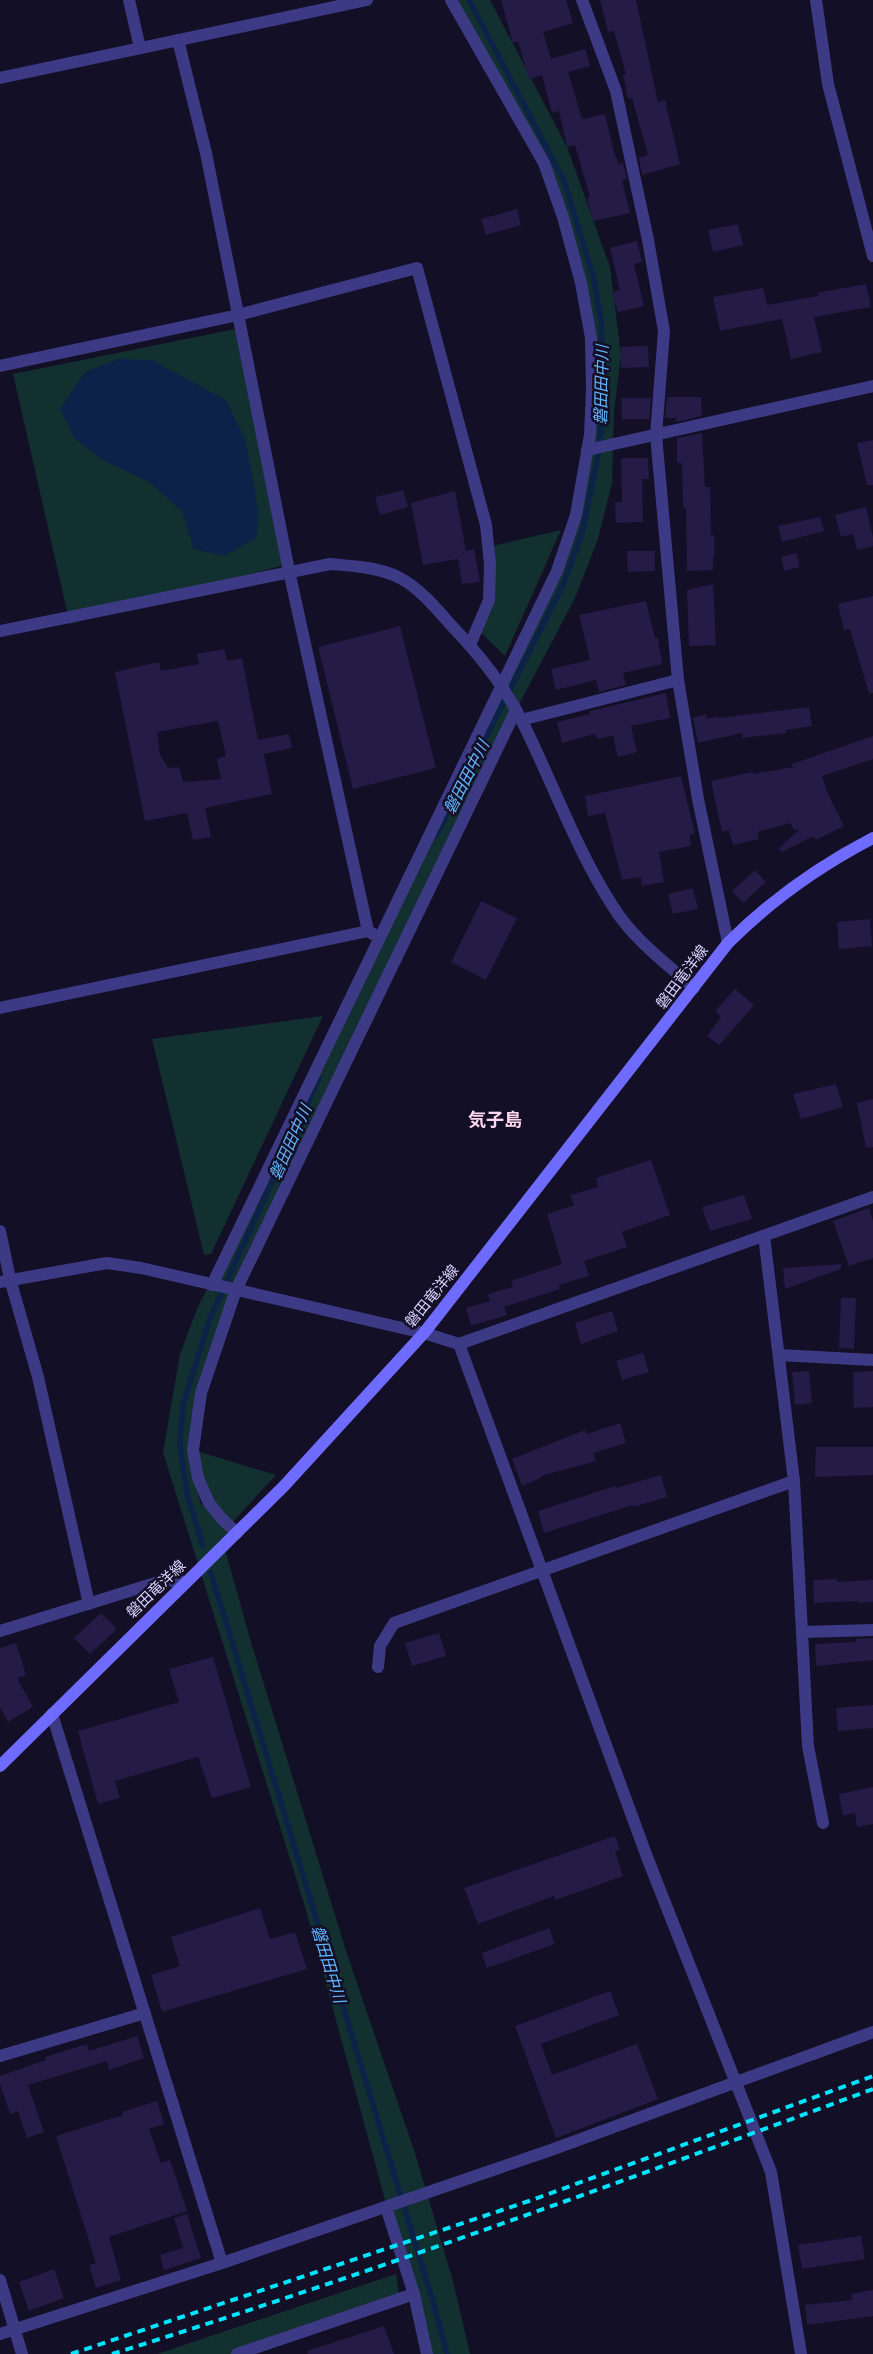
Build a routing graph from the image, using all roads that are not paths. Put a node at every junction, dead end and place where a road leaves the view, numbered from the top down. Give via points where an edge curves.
1 (129, 0) edge
2 (367, 0) edge
3 (451, 0) edge
4 (582, 0) edge
5 (816, 0) edge
6 (178, 40) junction
7 (140, 48) junction
8 (0, 78) edge
9 (873, 256) edge
10 (238, 315) junction
11 (0, 366) edge
12 (873, 386) edge
13 (656, 435) junction
14 (587, 450) junction
15 (289, 570) junction
16 (0, 632) edge
17 (470, 645) junction
18 (678, 680) junction
19 (502, 688) junction
20 (517, 712) junction
21 (873, 838) edge
22 (373, 934) junction
23 (728, 943) junction
24 (694, 988) junction
25 (0, 1008) edge
26 (873, 1197) edge
27 (0, 1231) edge
28 (764, 1236) junction
29 (5, 1281) edge
30 (212, 1284) junction
31 (236, 1290) junction
32 (424, 1333) junction
33 (459, 1344) junction
34 (779, 1356) junction
35 (873, 1360) edge
36 (794, 1481) junction
37 (237, 1533) junction
38 (540, 1570) junction
39 (185, 1582) junction
40 (89, 1604) junction
41 (873, 1630) edge
42 (0, 1632) edge
43 (802, 1632) junction
44 (378, 1667) dead end
45 (52, 1714) junction
46 (0, 1766) edge
47 (823, 1824) dead end
48 (145, 2012) junction
49 (873, 2032) edge
50 (0, 2056) edge
51 (736, 2081) junction
52 (386, 2207) junction
53 (222, 2263) junction
54 (0, 2280) edge
55 (414, 2294) junction
56 (15, 2329) junction
57 (0, 2334) edge
58 (22, 2354) edge
59 (237, 2354) edge
60 (427, 2354) edge
61 (801, 2354) edge

1 - 7 street
2 - 6 street
3 - 14 street via 544,163 563,216 581,283 591,338 592,389
4 - 13 street via 616,91 664,331
5 - 9 street via 828,84
6 - 7 street
6 - 10 street via 206,153
7 - 8 street
10 - 11 street
10 - 15 street
10 - 17 street via 417,268 487,537 489,600
12 - 13 street
13 - 14 street
13 - 18 street
14 - 19 street via 576,516 557,571
15 - 16 street
15 - 17 street via 330,564 366,568 400,578 432,604
15 - 22 street
17 - 19 street
18 - 20 street
18 - 23 street via 698,799
19 - 20 street
19 - 22 street
20 - 24 street via 614,910 633,934
20 - 31 street
21 - 23 main road, 磐田竜洋線 via 835,858 787,891
22 - 25 street
22 - 30 street
23 - 24 main road, 磐田竜洋線
24 - 32 main road, 磐田竜洋線
26 - 28 street
27 - 29 street
28 - 33 street
28 - 34 street
29 - 30 street via 107,1263
29 - 40 street via 38,1377
30 - 31 street
31 - 32 street
31 - 37 street via 198,1400 193,1450 198,1478 209,1503
32 - 33 street
32 - 37 main road, 磐田竜洋線
33 - 38 street
34 - 35 street
34 - 36 street
36 - 38 street
36 - 43 street
37 - 39 main road, 磐田竜洋線
38 - 44 street via 394,1623 380,1646
38 - 51 street via 647,1857
39 - 40 street via 166,1580
39 - 45 main road, 磐田竜洋線
40 - 42 street
41 - 43 street
43 - 47 street via 808,1746
45 - 46 main road, 磐田竜洋線
45 - 48 street
48 - 50 street
48 - 53 street
49 - 51 street
51 - 52 street
51 - 61 street via 771,2172
52 - 53 street
52 - 55 street
53 - 56 street
54 - 56 street
55 - 59 street
55 - 60 street
56 - 57 street
56 - 58 street

